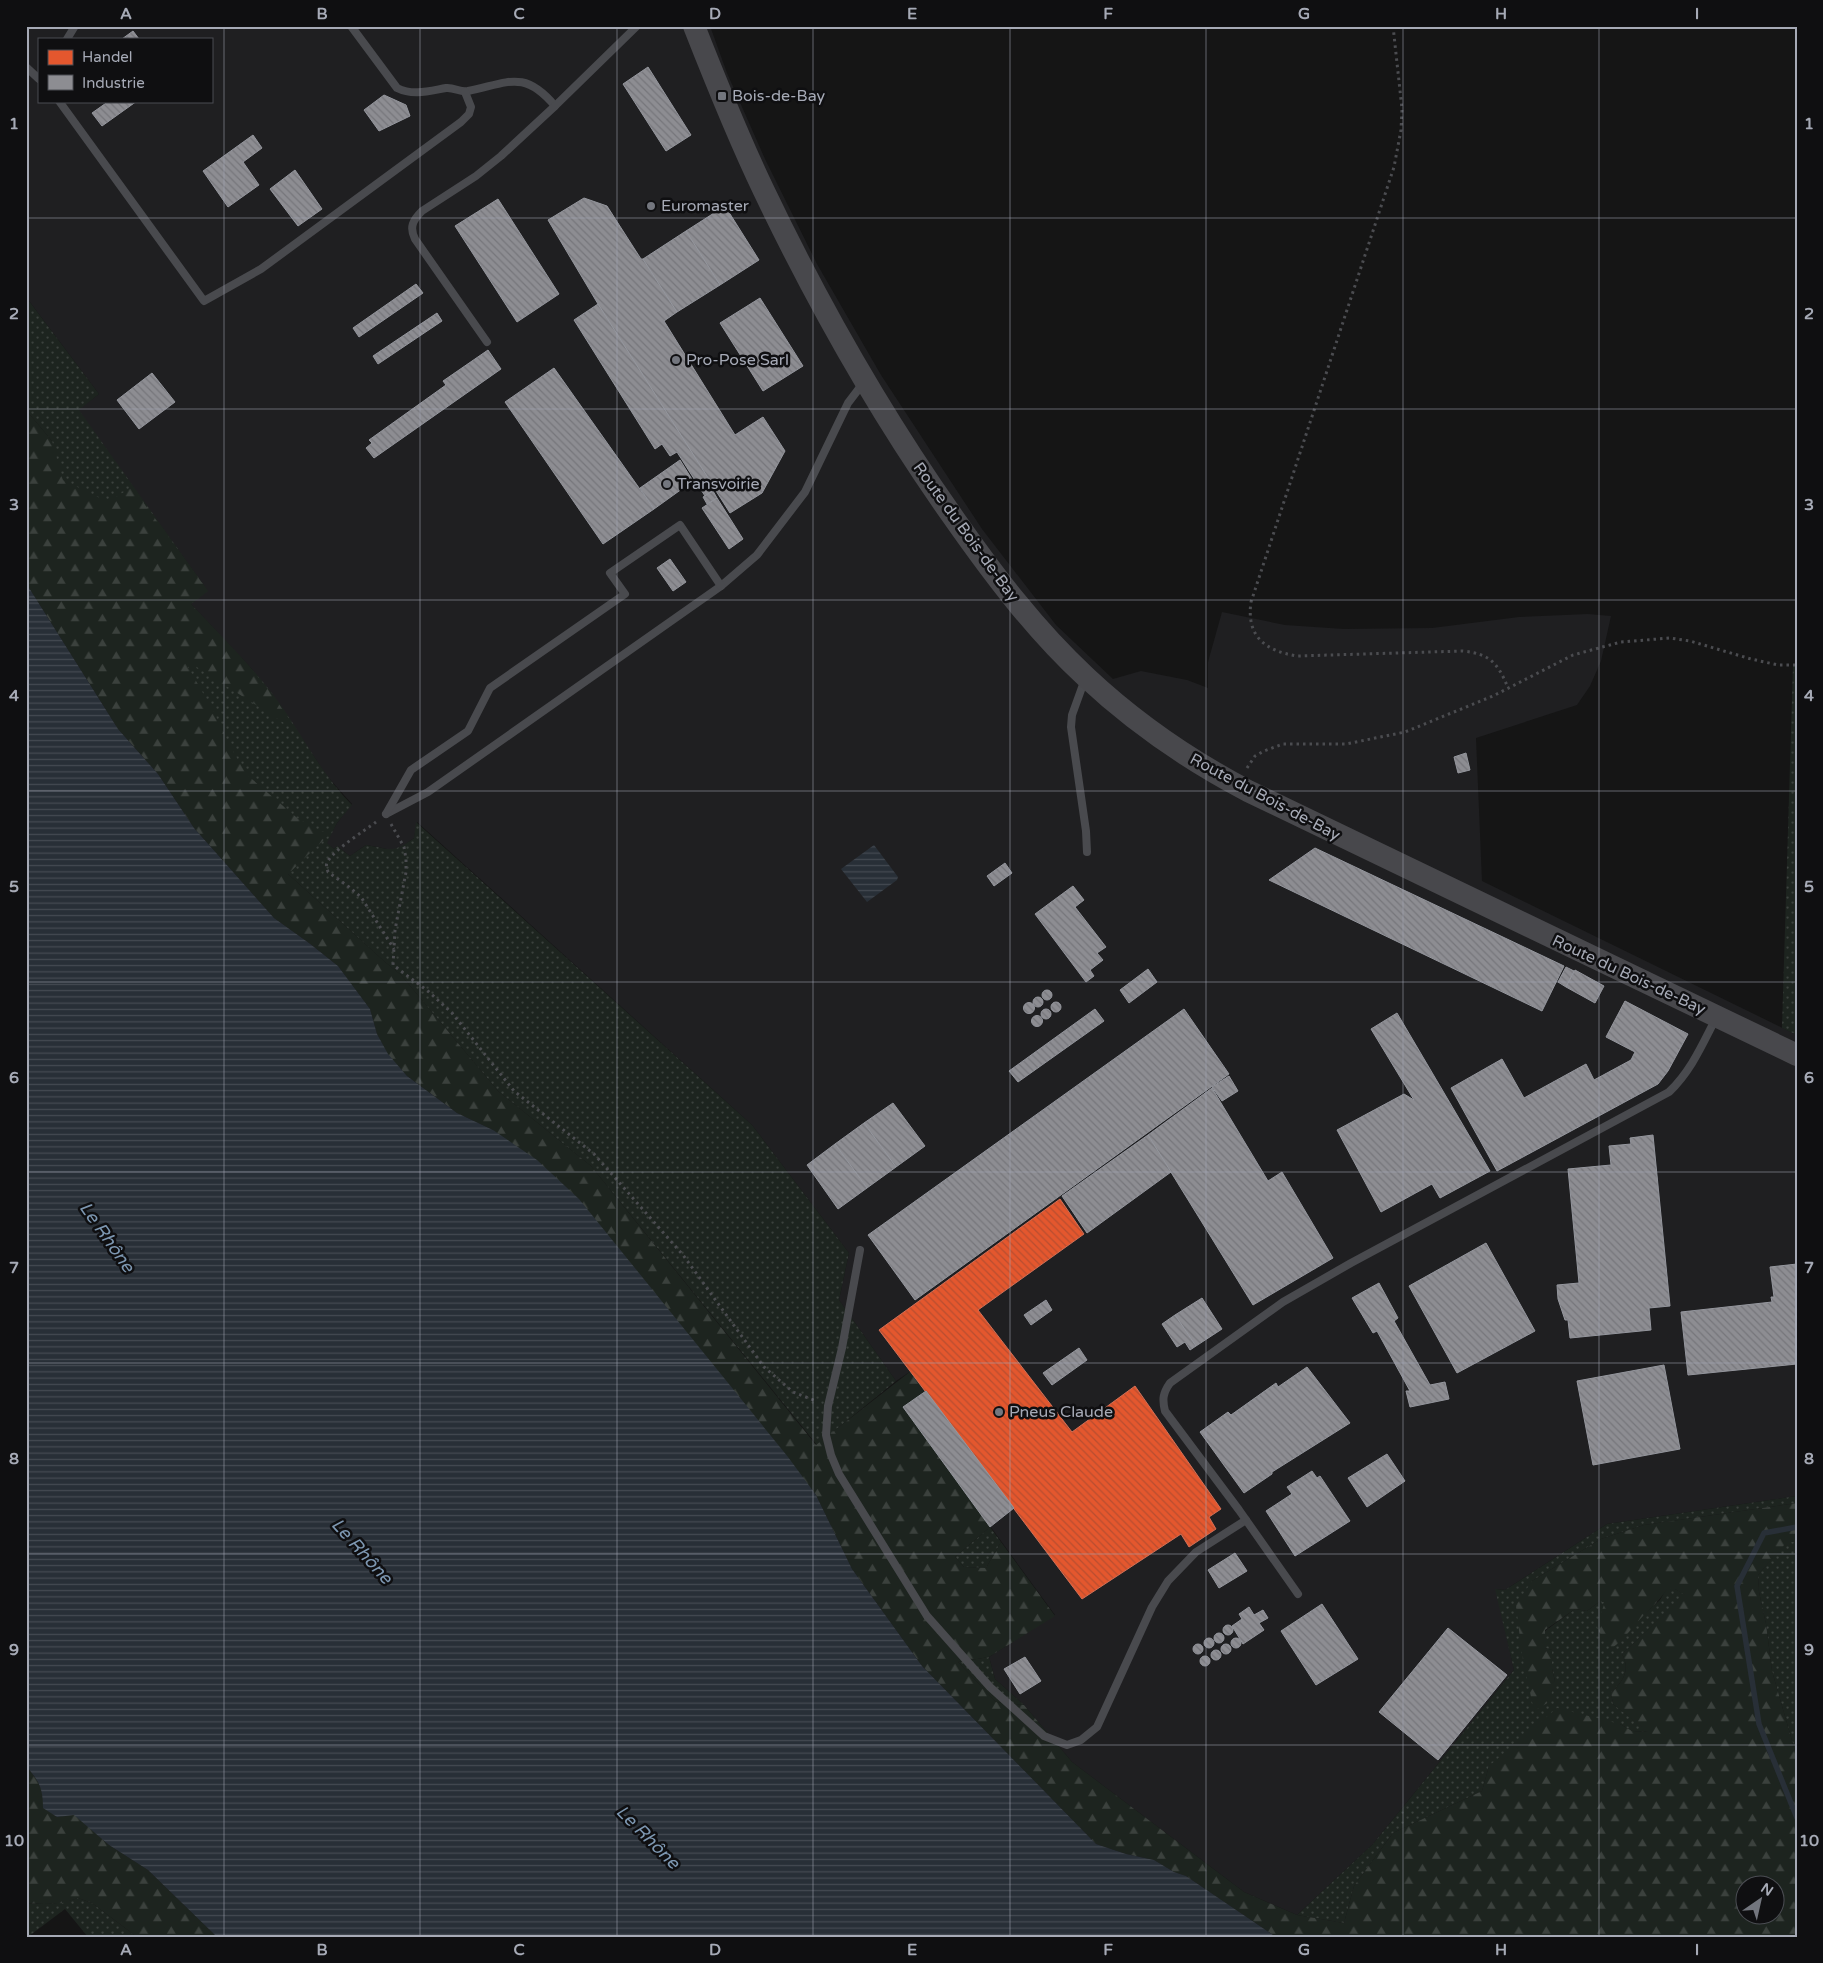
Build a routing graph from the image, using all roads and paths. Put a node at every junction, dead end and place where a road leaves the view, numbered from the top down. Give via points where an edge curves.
1 (75, 26) edge
2 (351, 26) edge
3 (637, 26) edge
4 (694, 26) edge
5 (1393, 26) edge
6 (68, 38) edge
7 (26, 67) edge
8 (38, 77) edge
9 (465, 92) junction
10 (60, 102) edge
11 (555, 106) junction
12 (487, 342) dead end
13 (865, 380) junction
14 (721, 586) junction
15 (1797, 665) edge
16 (1086, 677) junction
17 (1508, 688) junction
18 (1236, 785) junction
19 (386, 814) junction
20 (1087, 852) dead end
21 (394, 949) junction
22 (1717, 1016) junction
23 (1797, 1055) edge
24 (860, 1250) dead end
25 (828, 1406) junction
26 (1246, 1520) junction
27 (1298, 1594) dead end

1 - 6 lane
2 - 9 lane via 397,88 413,92 456,88
3 - 11 lane
4 - 13 main road, Route du Bois-de-Bay via 764,191
5 - 17 path via 1402,109 1394,167 1249,614 1257,636 1265,645 1284,654 1475,652 1495,663
7 - 8 lane
9 - 10 lane via 471,107 461,122 261,269 204,302
9 - 11 lane via 512,80 533,86
11 - 12 lane via 476,176 422,211 412,225 415,238
13 - 14 lane via 848,403 805,492 757,555
13 - 16 main road, Route du Bois-de-Bay via 889,422 995,576 1031,620
14 - 19 lane via 428,792
14 - 19 lane via 680,525 610,573 625,594 490,688 468,731 411,770
15 - 17 path via 1751,659 1690,641 1644,639 1573,655
16 - 18 main road, Route du Bois-de-Bay via 1177,751
16 - 20 lane via 1071,727
17 - 18 path via 1405,732 1346,744 1282,744 1255,756
18 - 22 main road, Route du Bois-de-Bay
19 - 21 path via 404,847 406,859 394,930
19 - 21 path via 326,864 328,872 361,897
21 - 25 path via 393,965 452,1013 514,1091 594,1154 645,1211 694,1269 764,1367 794,1392
22 - 23 main road, Route du Bois-de-Bay
22 - 26 lane via 1688,1070 1669,1092 1283,1302 1170,1382 1162,1400 1165,1411
24 - 25 lane
25 - 26 lane via 826,1435 830,1455 927,1616 990,1687 1035,1729 1067,1745 1081,1740 1097,1727 1152,1607 1168,1581 1196,1552
26 - 27 lane

